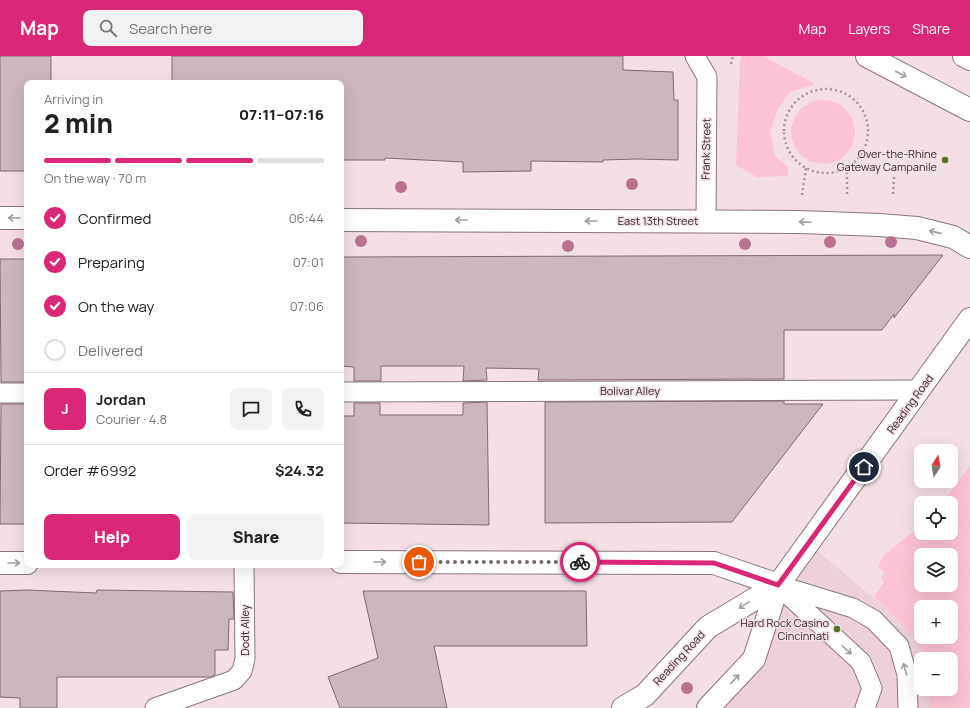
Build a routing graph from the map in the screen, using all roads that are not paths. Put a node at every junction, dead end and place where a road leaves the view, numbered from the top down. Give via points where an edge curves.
1 (694, 56) edge
2 (867, 56) edge
3 (964, 56) edge
4 (970, 59) edge
5 (970, 110) edge
6 (0, 218) edge
7 (24, 218) edge
8 (344, 220) edge
9 (706, 221) junction
10 (970, 247) edge
11 (970, 319) edge
12 (919, 390) junction
13 (344, 392) edge
14 (0, 393) edge
15 (24, 393) edge
16 (344, 562) edge
17 (0, 563) edge
18 (24, 563) edge
19 (244, 568) edge
20 (778, 585) junction
21 (155, 708) edge
22 (623, 708) edge
23 (708, 708) edge
24 (865, 708) edge
25 (908, 708) edge

1 - 9 lane, Frank Street via 707,77
2 -> 5 street
3 - 4 street
7 -> 6 street
9 -> 8 street, East 13th Street
10 -> 9 street, East 13th Street via 953,236 916,228 808,222
11 - 12 street, Reading Road
12 - 13 lane, Bolivar Alley
12 - 20 street, Reading Road
14 - 15 lane
16 -> 20 street via 714,563
17 -> 18 street
19 - 21 lane, Dodt Alley via 245,659 242,671 234,680
20 -> 22 street, Reading Road via 708,626 645,695
23 -> 20 street, Reading Road via 754,659
20 -> 24 lane via 860,662 872,688
25 -> 20 lane via 907,674 899,646 874,620 853,608

